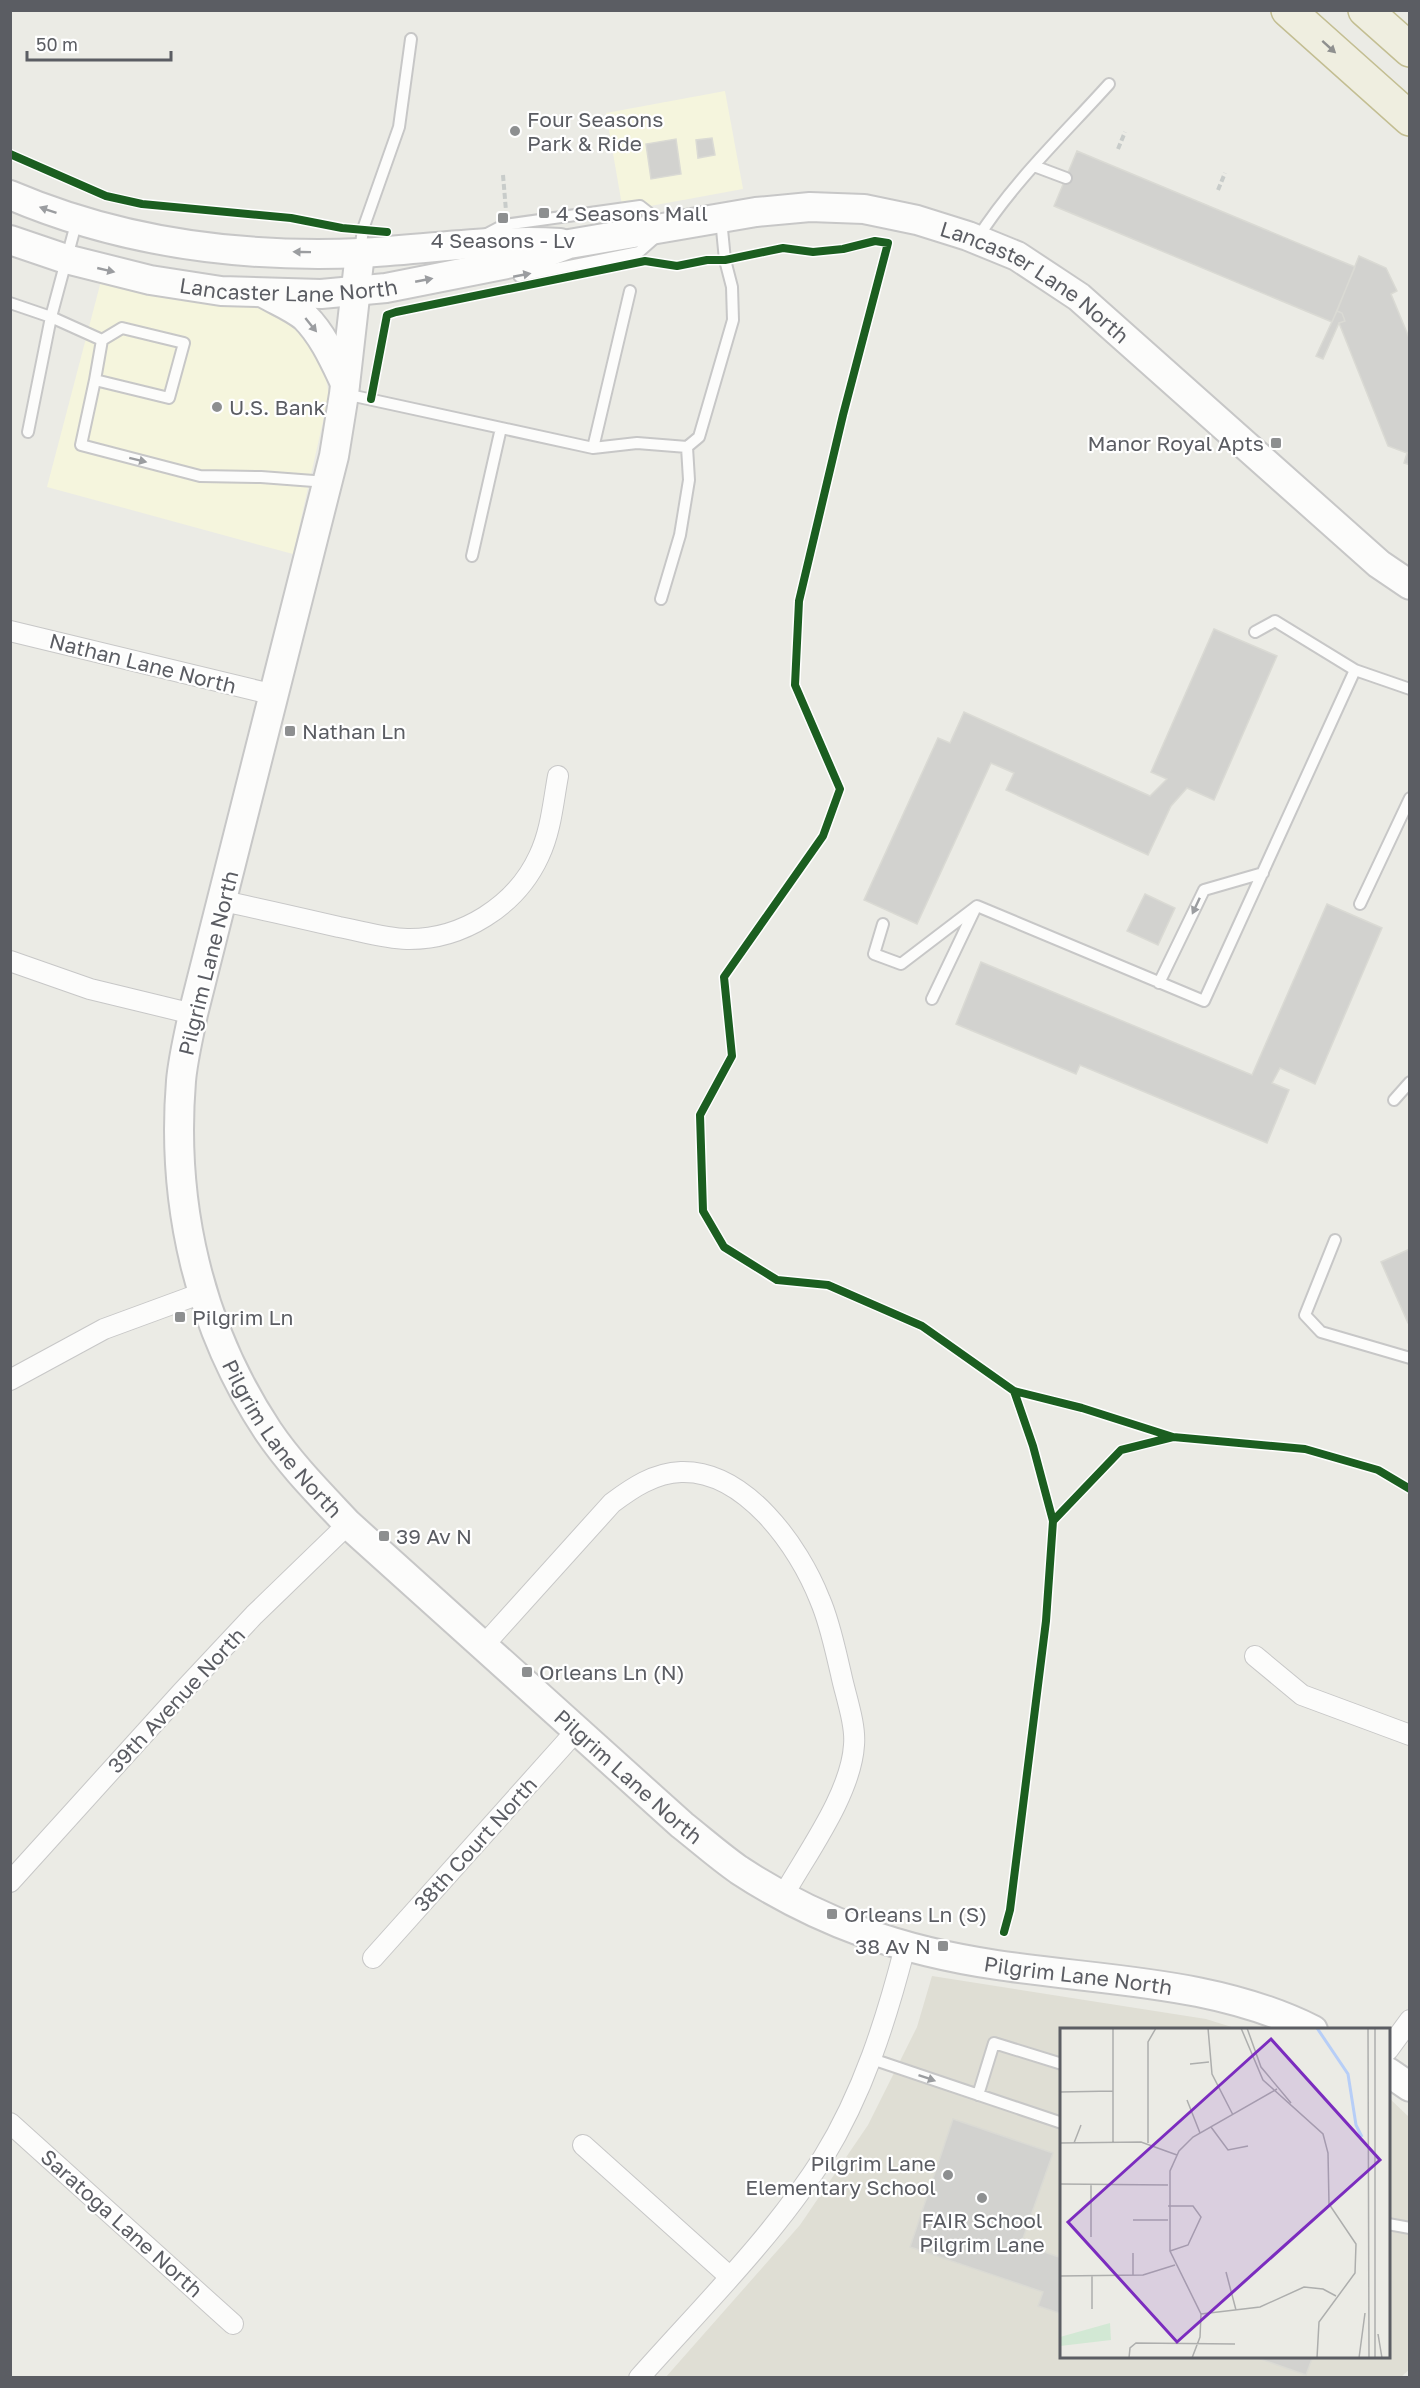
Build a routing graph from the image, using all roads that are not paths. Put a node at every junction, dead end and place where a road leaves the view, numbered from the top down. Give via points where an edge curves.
1 (1288, 10) edge
2 (1365, 10) edge
3 (411, 39) dead end
4 (1410, 50) edge
5 (1109, 84) dead end
6 (1410, 119) edge
7 (1034, 166) junction
8 (1066, 178) dead end
9 (10, 195) edge
10 (720, 218) junction
11 (77, 219) junction
12 (667, 227) junction
13 (10, 240) edge
14 (977, 240) junction
15 (465, 244) junction
16 (568, 244) junction
17 (360, 253) junction
18 (66, 259) junction
19 (464, 272) junction
20 (630, 291) dead end
21 (356, 292) junction
22 (263, 293) junction
23 (10, 303) edge
24 (51, 317) junction
25 (102, 340) junction
26 (95, 380) junction
27 (345, 388) junction
28 (501, 428) junction
29 (28, 432) dead end
30 (687, 447) junction
31 (593, 448) junction
32 (328, 483) junction
33 (472, 556) dead end
34 (1410, 585) edge
35 (661, 599) dead end
36 (10, 631) edge
37 (1256, 632) dead end
38 (1355, 670) junction
39 (1410, 689) edge
40 (275, 695) junction
41 (558, 776) dead end
42 (1410, 798) edge
43 (1263, 873) junction
44 (222, 901) junction
45 (1360, 904) dead end
46 (977, 906) junction
47 (883, 924) dead end
48 (10, 961) edge
49 (1159, 983) junction
50 (932, 999) dead end
51 (193, 1014) junction
52 (1410, 1082) edge
53 (1394, 1100) dead end
54 (1335, 1240) dead end
55 (202, 1293) junction
56 (1410, 1358) edge
57 (10, 1380) edge
58 (348, 1524) junction
59 (484, 1645) junction
60 (1256, 1656) dead end
61 (577, 1730) junction
62 (1410, 1735) edge
63 (10, 1882) edge
64 (783, 1896) junction
65 (906, 1947) junction
66 (373, 1958) dead end
67 (1410, 2020) edge
68 (1308, 2028) edge
69 (1390, 2049) edge
70 (872, 2059) junction
71 (1060, 2063) edge
72 (1390, 2073) edge
73 (1410, 2087) edge
74 (978, 2095) junction
75 (10, 2122) edge
76 (1060, 2122) edge
77 (583, 2145) dead end
78 (1390, 2224) edge
79 (1410, 2228) edge
80 (729, 2276) junction
81 (233, 2324) dead end
82 (639, 2378) edge

1 -> 6 highway
2 - 4 highway
3 - 17 lane via 399,127 363,230
5 - 7 lane
7 - 8 lane
7 - 14 lane
11 -> 9 street, Lancaster Lane North
10 - 12 street, Lancaster Lane North
10 - 14 street, Lancaster Lane North via 810,207 864,209 917,220
10 - 30 lane via 732,287 733,320 699,437
17 -> 11 street, Lancaster Lane North via 191,246
11 - 18 lane
12 - 15 lane via 640,206 504,225
12 - 16 street, Lancaster Lane North
19 -> 12 lane via 507,277 639,252
13 - 18 street, Lancaster Lane North
14 - 34 street, Lancaster Lane North via 1017,256 1079,297 1379,564
15 - 16 street, Lancaster Lane North
15 - 17 street, Lancaster Lane North
16 - 19 street, Lancaster Lane North via 526,260
17 - 21 street, Pilgrim Lane North
18 -> 22 street, Lancaster Lane North via 150,280
18 - 24 lane
21 -> 19 street, Lancaster Lane North
20 - 31 lane
21 - 22 street, Lancaster Lane North
21 - 27 street, Pilgrim Lane North
22 -> 27 street via 311,324 331,354
23 - 24 lane
24 - 25 lane
24 - 29 lane
25 - 26 lane
25 - 26 lane via 122,328 184,343 169,398
26 -> 32 lane via 81,446 200,476
27 - 28 lane
27 - 32 street, Pilgrim Lane North
28 - 31 lane
28 - 33 lane
30 - 31 lane via 637,443
30 - 35 lane via 689,480 680,535
32 - 40 street, Pilgrim Lane North
36 - 40 street, Nathan Lane North
37 - 38 lane via 1275,621
38 - 39 lane
38 - 43 lane
40 - 44 street, Pilgrim Lane North
41 - 44 street via 539,857 521,885 500,908 440,936 407,939 375,935
42 - 45 lane
43 -> 49 lane via 1204,890
43 - 49 lane via 1204,1002
44 - 51 street, Pilgrim Lane North
46 - 47 lane via 901,964 874,954
46 - 49 lane
46 - 50 lane
48 - 51 street via 90,989
51 - 55 street, Pilgrim Lane North via 181,1079 179,1135 182,1198
52 - 53 lane
54 - 56 lane via 1305,1315 1321,1332
55 - 57 street via 104,1329
55 - 58 street, Pilgrim Lane North via 237,1377 268,1431 307,1481
58 - 59 street, Pilgrim Lane North
58 - 63 street, 39th Avenue North via 254,1615
59 - 61 street, Pilgrim Lane North
59 - 64 street via 612,1503 633,1487 681,1472 729,1484 750,1499 803,1563 820,1600 833,1639 855,1743 850,1772 838,1800
60 - 62 street via 1302,1695
61 - 64 street, Pilgrim Lane North via 682,1825 738,1869
61 - 66 street, 38th Court North
64 - 65 street, Pilgrim Lane North via 855,1930
65 - 68 street, Pilgrim Lane North via 996,1965 1233,2000
65 - 70 street
67 - 69 street
70 -> 74 lane
70 - 80 street via 823,2158 787,2209
71 - 74 lane via 994,2043
72 - 73 street
74 - 76 lane
75 - 81 street, Saratoga Lane North
77 - 80 street
78 - 79 lane
80 - 82 street

